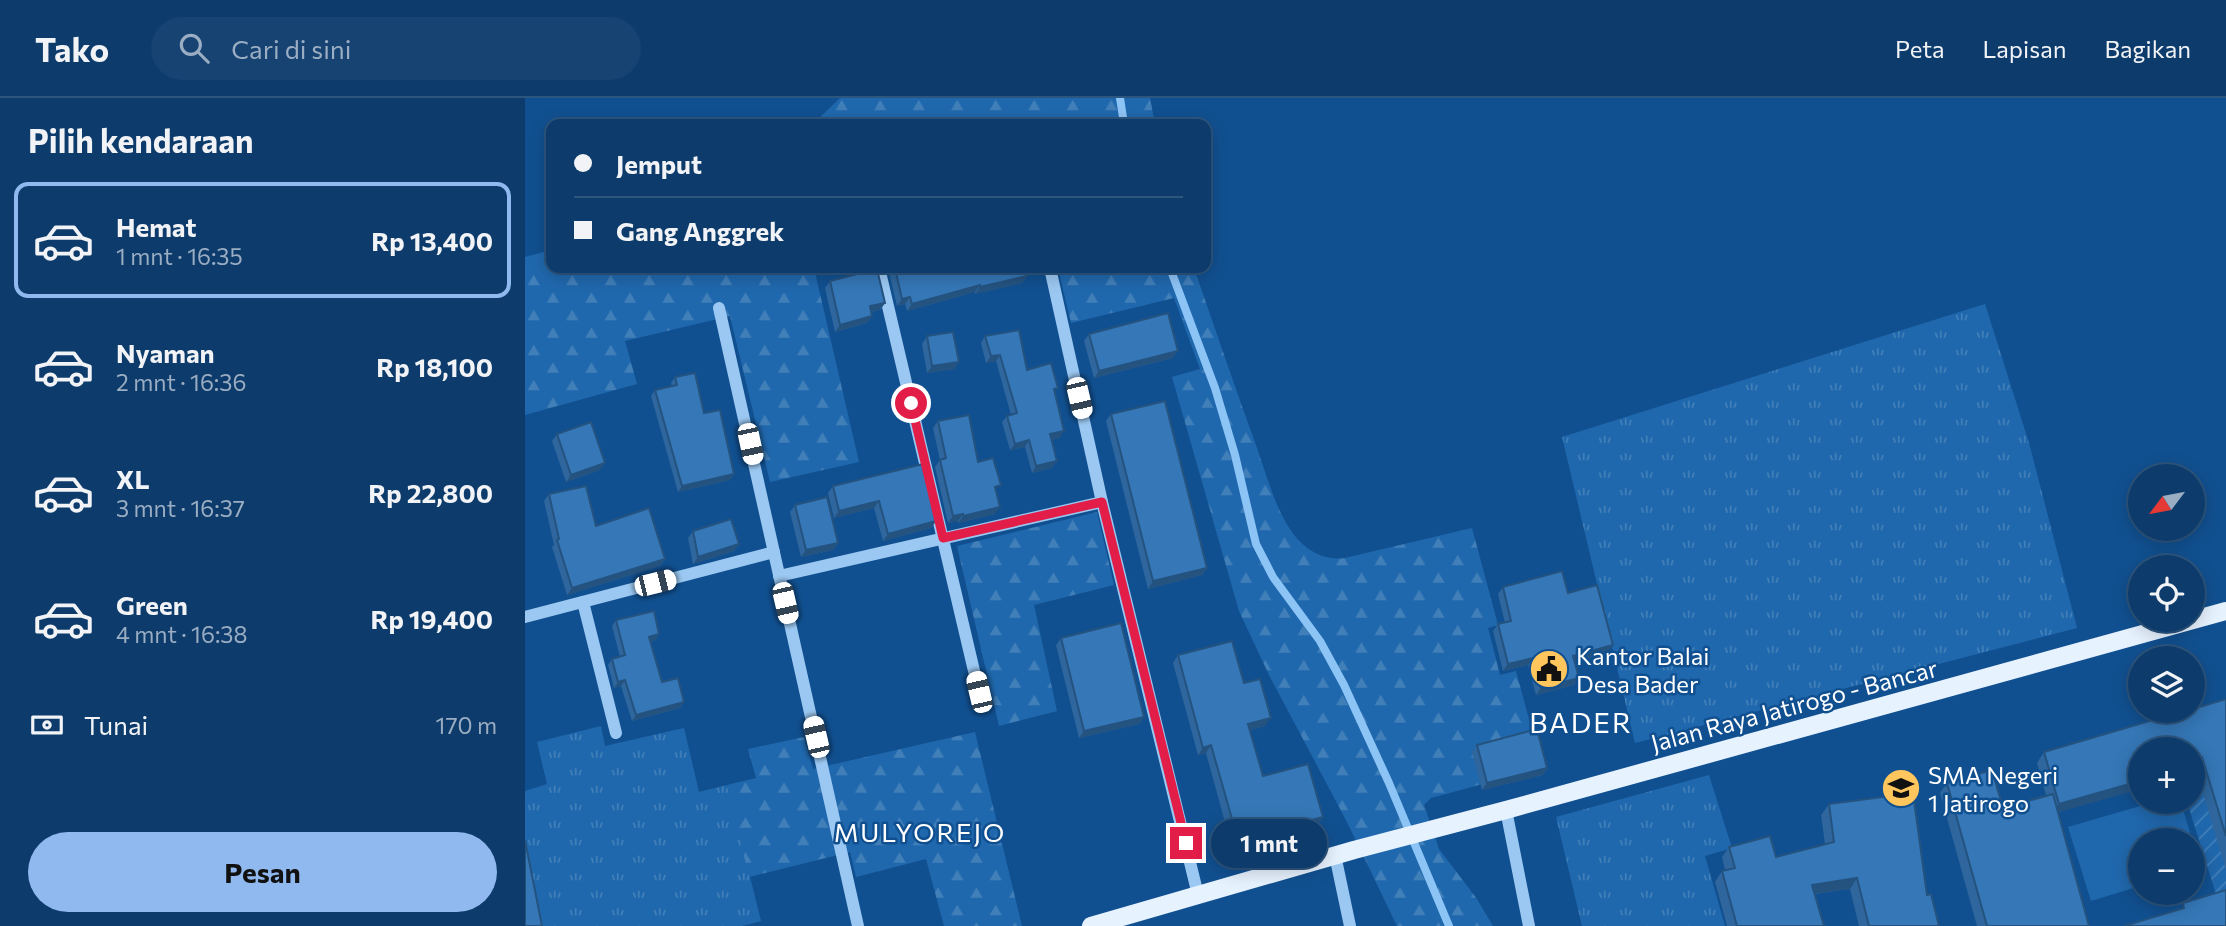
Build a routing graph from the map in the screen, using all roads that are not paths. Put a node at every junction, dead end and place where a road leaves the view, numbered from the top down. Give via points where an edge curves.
1 (880, 273) edge
2 (1051, 273) edge
3 (719, 308) dead end
4 (1102, 502) junction
5 (943, 538) junction
6 (774, 552) junction
7 (779, 576) junction
8 (583, 602) junction
9 (2226, 611) edge
10 (525, 617) edge
11 (979, 692) dead end
12 (615, 733) dead end
13 (1506, 810) junction
14 (1335, 855) junction
15 (1198, 895) junction
16 (858, 926) edge
17 (1091, 926) edge
18 (1350, 926) edge
19 (1529, 926) edge

1 - 5 street
2 - 4 street
3 - 6 street
4 - 5 street
4 - 15 street
5 - 7 street
5 - 11 street
6 - 7 street
6 - 8 street
7 - 16 street
8 - 10 street
8 - 12 street
9 - 13 main road, Jalan Raya Jatirogo - Bancar
13 - 14 main road, Jalan Raya Jatirogo - Bancar
13 - 19 street
14 - 15 main road, Jalan Raya Jatirogo - Bancar
14 - 18 street
15 - 17 main road, Jalan Raya Jatirogo - Bancar

